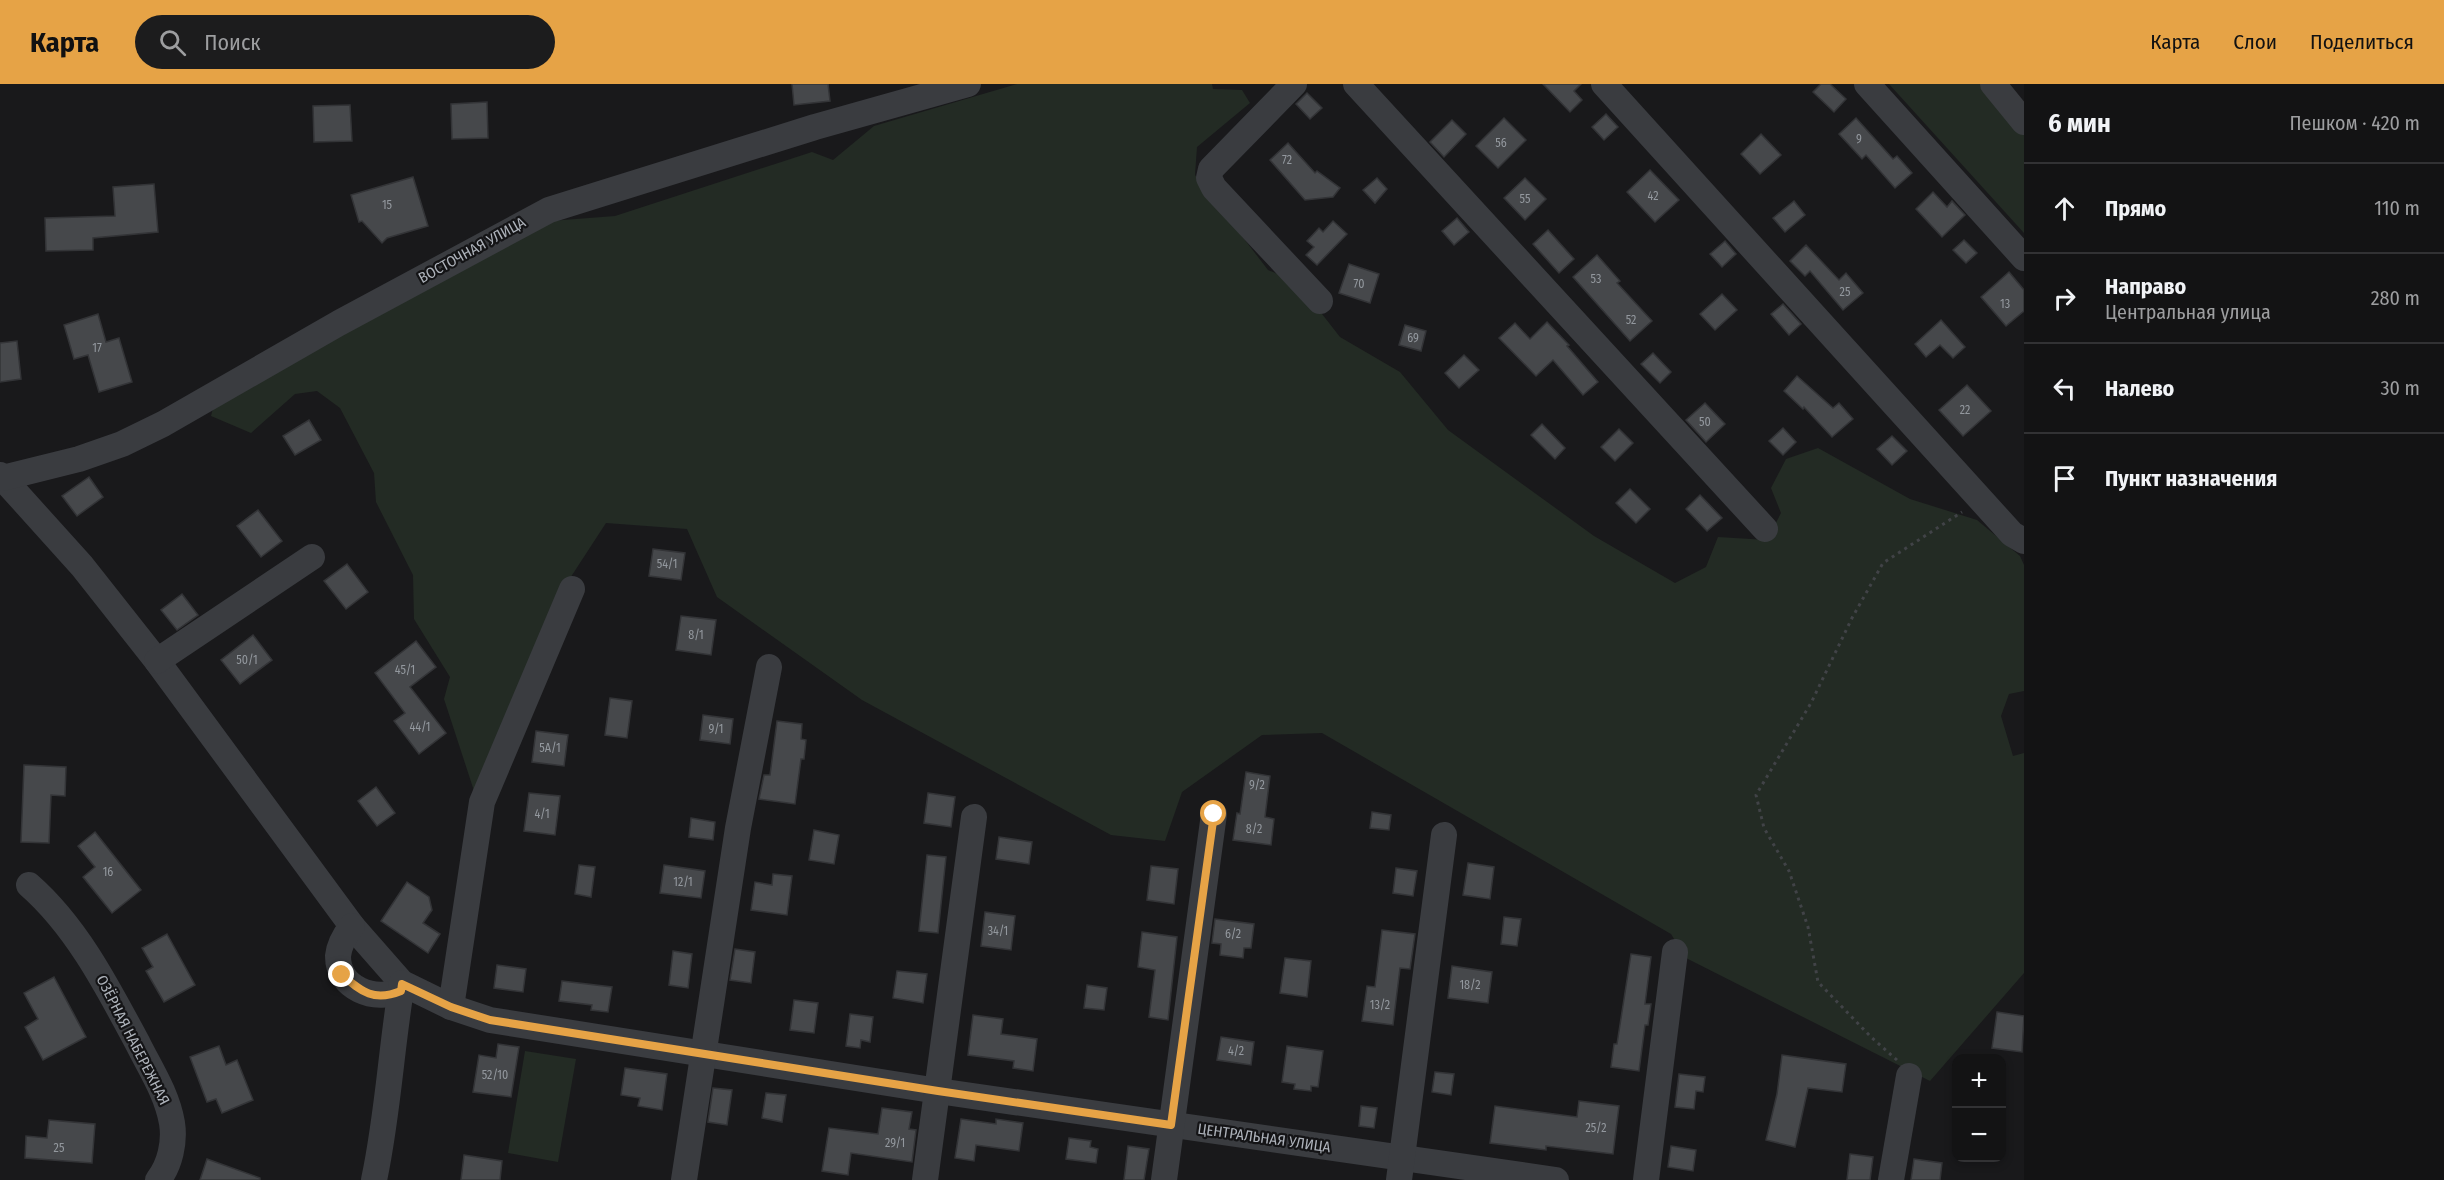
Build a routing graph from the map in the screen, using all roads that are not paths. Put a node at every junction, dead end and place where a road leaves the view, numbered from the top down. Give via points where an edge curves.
1 (968, 84) edge
2 (1294, 84) edge
3 (1356, 84) edge
4 (1604, 84) edge
5 (1867, 84) edge
6 (1993, 84) edge
7 (2024, 122) edge
8 (2024, 258) edge
9 (1320, 300) dead end
10 (2, 477) edge
11 (1765, 530) dead end
12 (2024, 541) edge
13 (312, 557) dead end
14 (572, 589) dead end
15 (157, 660) junction
16 (769, 667) dead end
17 (1214, 814) dead end
18 (974, 817) dead end
19 (1444, 835) dead end
20 (29, 885) dead end
21 (352, 926) junction
22 (1675, 952) dead end
23 (404, 987) junction
24 (451, 1007) junction
25 (703, 1053) junction
26 (1909, 1076) road end
27 (938, 1091) junction
28 (1171, 1125) junction
29 (1401, 1169) edge
30 (158, 1180) edge
31 (374, 1180) edge
32 (684, 1180) edge
33 (926, 1180) edge
34 (1164, 1180) edge
35 (1557, 1180) edge
36 (1646, 1180) edge
37 (1891, 1180) edge

1 - 10 street, ВОСТОЧНАЯ УЛИЦА via 814,127 549,210 163,424 79,459
2 - 9 street via 1211,169 1209,178 1214,188
3 - 11 street
4 - 12 street via 2012,534
5 - 8 street
6 - 7 street
10 - 15 street via 82,566
13 - 15 street
14 - 24 street via 482,802
15 - 21 street
16 - 25 street via 738,828
17 - 28 street
18 - 27 street
19 - 29 street
20 - 30 street, ОЗЁРНАЯ НАБЕРЕЖНАЯ via 47,901 103,978 166,1097 172,1126 171,1150
21 - 23 street
21 - 23 street via 342,939 338,956 342,975 360,991 374,996 390,995
22 - 36 street
23 - 24 street, ЦЕНТРАЛЬНАЯ УЛИЦА
23 - 31 street
24 - 25 street, ЦЕНТРАЛЬНАЯ УЛИЦА via 490,1020
25 - 27 street, ЦЕНТРАЛЬНАЯ УЛИЦА
25 - 32 street
26 - 37 street
27 - 28 street, ЦЕНТРАЛЬНАЯ УЛИЦА
27 - 33 street
28 - 29 street, ЦЕНТРАЛЬНАЯ УЛИЦА
28 - 34 street
29 - 35 street, ЦЕНТРАЛЬНАЯ УЛИЦА

